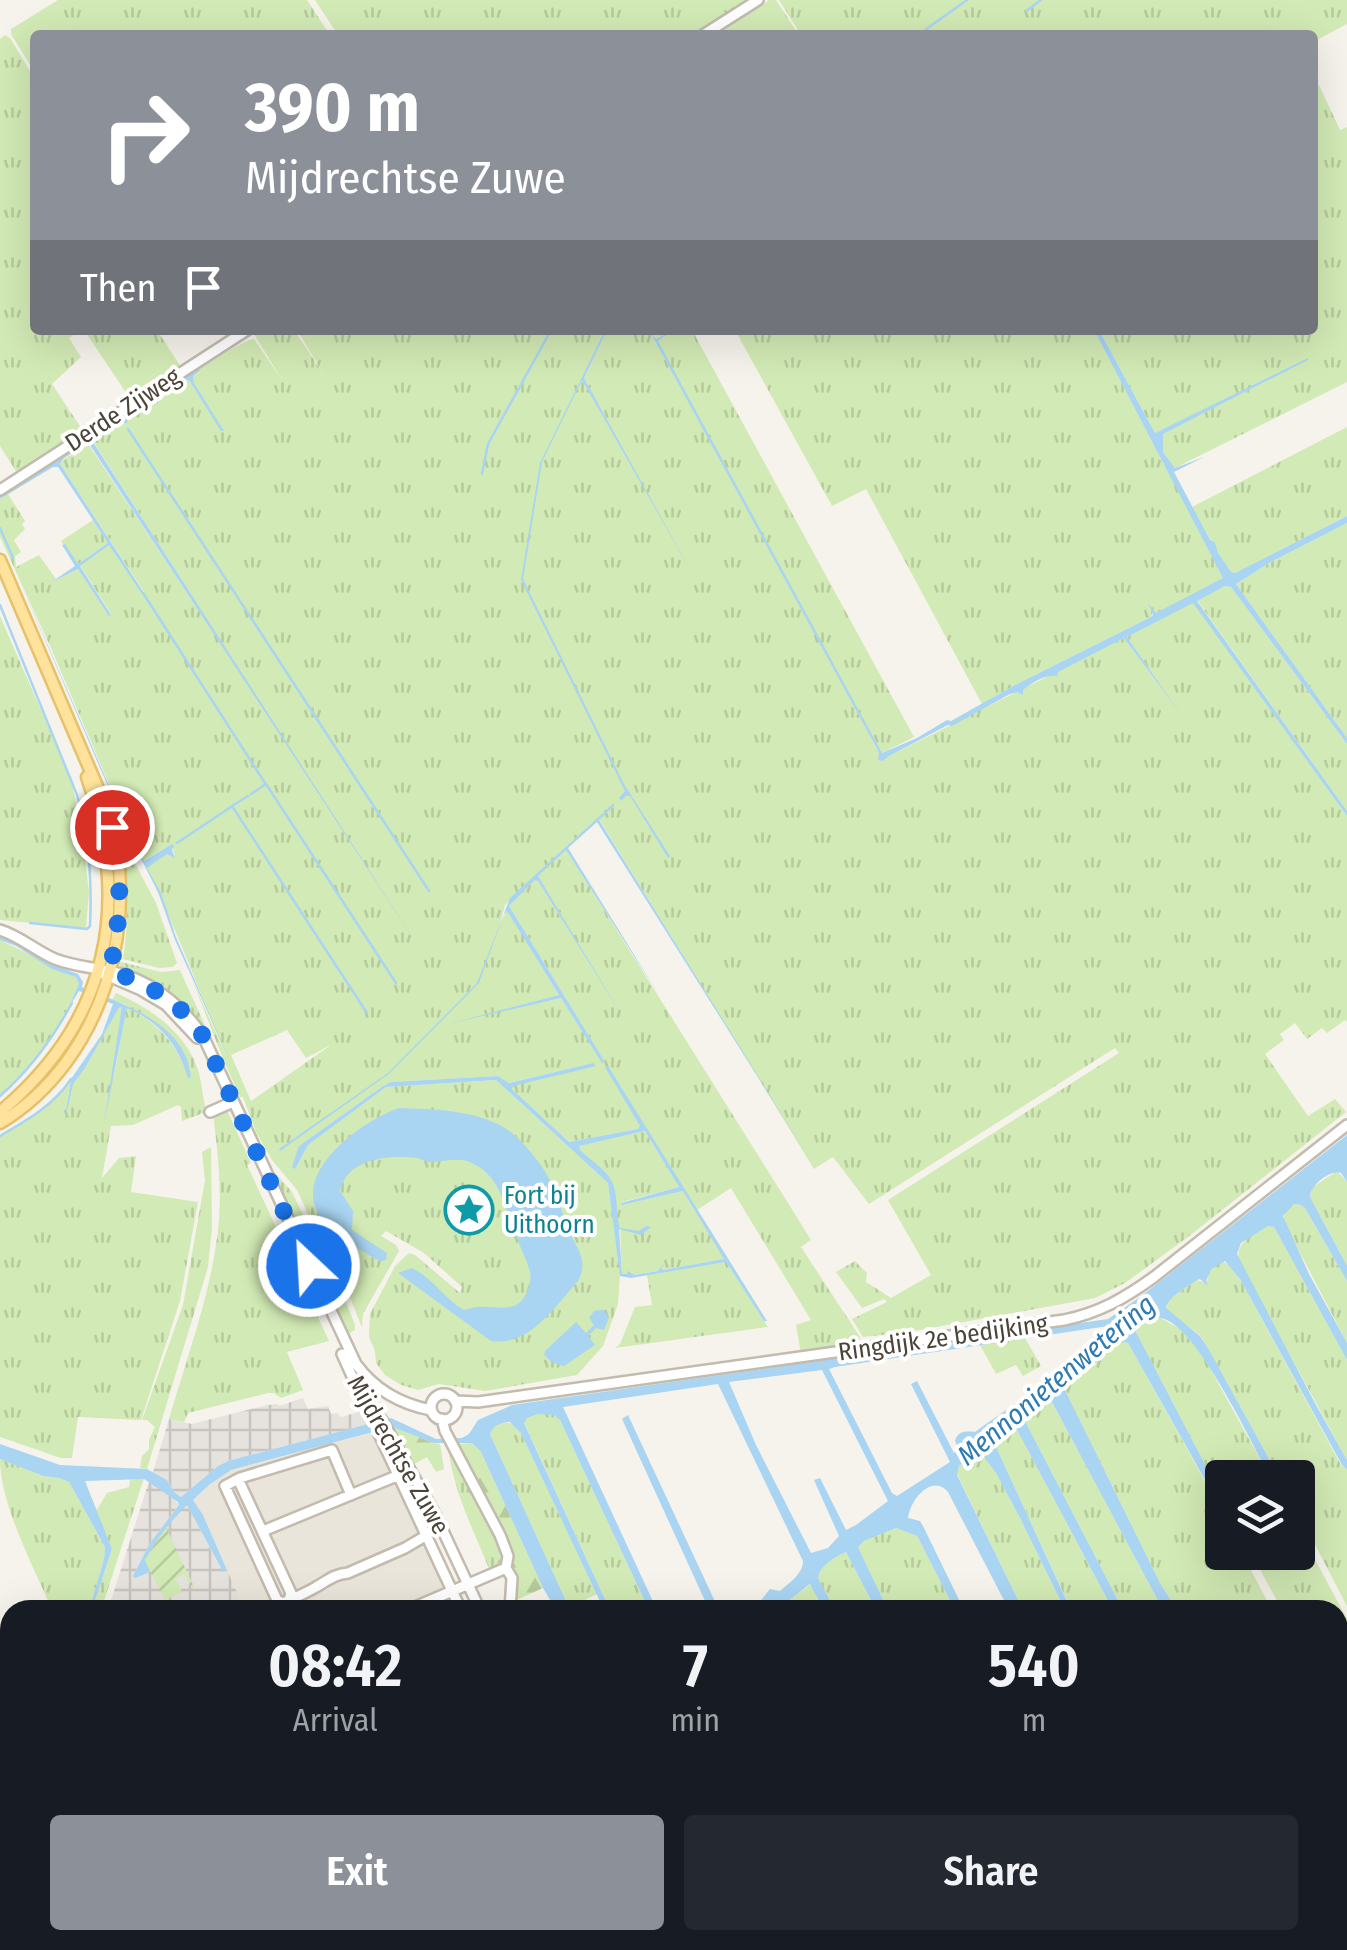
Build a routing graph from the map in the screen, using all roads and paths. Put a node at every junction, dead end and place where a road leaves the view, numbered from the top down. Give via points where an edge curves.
1 (758, 0) edge
2 (712, 30) edge
3 (239, 335) edge
4 (0, 490) edge
5 (0, 560) edge
6 (0, 930) edge
7 (106, 972) junction
8 (95, 995) junction
9 (232, 1102) junction
10 (0, 1112) edge
11 (210, 1112) dead end
12 (0, 1123) edge
13 (1347, 1125) edge
14 (342, 1354) dead end
15 (432, 1405) junction
16 (451, 1412) junction
17 (383, 1432) junction
18 (399, 1476) junction
19 (238, 1478) junction
20 (350, 1495) junction
21 (263, 1531) junction
22 (427, 1534) junction
23 (506, 1568) junction
24 (469, 1584) junction
25 (453, 1590) junction
26 (278, 1600) edge
27 (287, 1600) edge
28 (293, 1600) edge
29 (430, 1600) edge
30 (457, 1600) edge
31 (476, 1600) edge
32 (511, 1600) edge

1 - 2 street
3 - 4 street, Derde Zijweg
5 - 7 main road via 73,733 101,820 108,856
6 - 7 street, Mijdrechtse Zuwe via 52,958
7 - 8 main road
7 - 9 street, Mijdrechtse Zuwe via 173,1000 203,1036
8 - 10 main road via 57,1052
8 - 12 main road via 84,1032 64,1063
9 - 11 street
9 - 15 street, Mijdrechtse Zuwe via 356,1364 378,1389
13 - 16 street, Ringdijk 2e bedijking via 1154,1278 1090,1314 478,1402
14 - 17 street, Mijdrechtse Zuwe via 362,1404 382,1420
15 - 16 street via 436,1416
15 - 16 street, Mijdrechtse Zuwe via 444,1394 452,1398
16 - 23 street via 452,1442 500,1535
17 - 18 street, Mijdrechtse Zuwe
17 - 24 street, Mijdrechtse Zuwe
18 - 20 street
18 - 22 street, Mijdrechtse Zuwe
19 - 20 street via 332,1450
19 - 21 street
19 - 26 street via 224,1486
20 - 21 street
21 - 27 street
22 - 25 street, Mijdrechtse Zuwe
22 - 28 street
23 - 24 street
23 - 32 street
24 - 25 street
24 - 31 street, Mijdrechtse Zuwe
25 - 29 street
25 - 30 street, Mijdrechtse Zuwe

